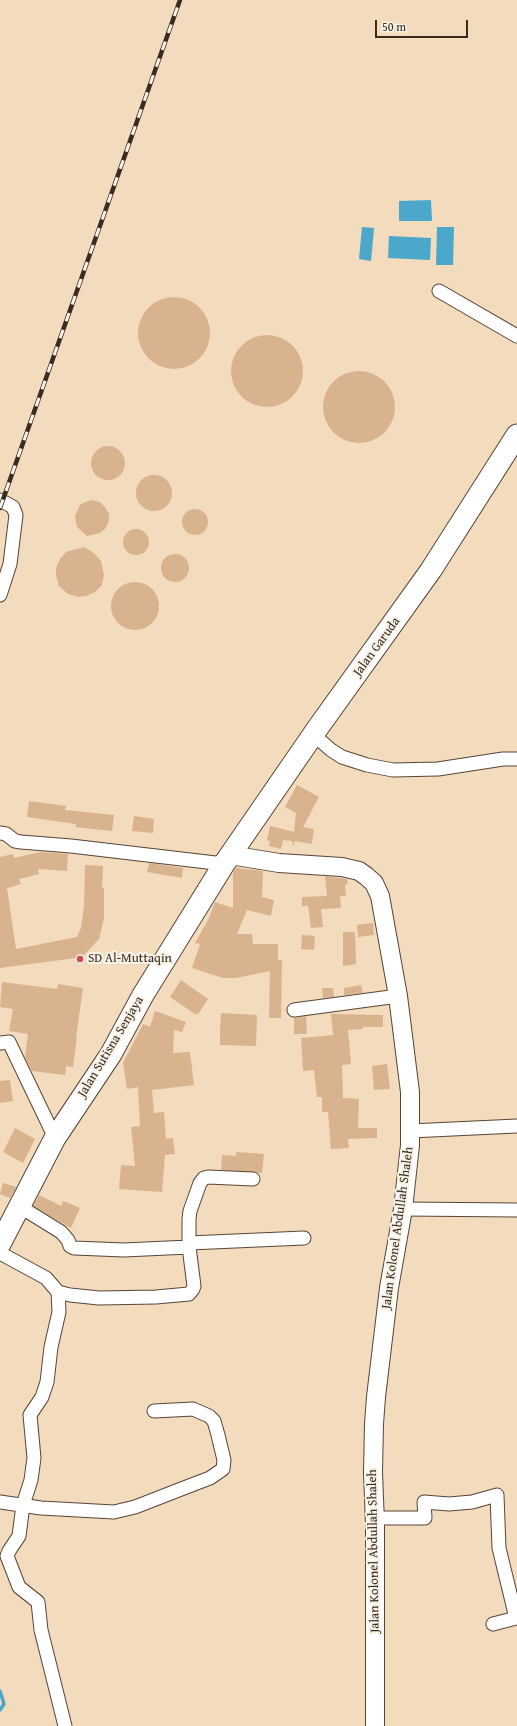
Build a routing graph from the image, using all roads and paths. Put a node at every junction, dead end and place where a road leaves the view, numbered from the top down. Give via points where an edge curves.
1 (439, 291) dead end
2 (517, 336) edge
3 (517, 435) edge
4 (0, 500) edge
5 (0, 595) edge
6 (314, 735) junction
7 (517, 759) edge
8 (0, 833) edge
9 (227, 859) junction
10 (398, 996) junction
11 (294, 1010) dead end
12 (0, 1043) edge
13 (517, 1126) edge
14 (410, 1131) junction
15 (55, 1138) junction
16 (253, 1180) dead end
17 (19, 1206) junction
18 (403, 1209) junction
19 (517, 1210) edge
20 (304, 1238) dead end
21 (0, 1244) edge
22 (189, 1245) junction
23 (0, 1252) edge
24 (58, 1292) junction
25 (154, 1411) dead end
26 (0, 1502) edge
27 (23, 1505) junction
28 (374, 1518) junction
29 (493, 1624) dead end
30 (66, 1726) edge
31 (375, 1726) edge

1 - 2 street
3 - 6 main road, Jalan Garuda via 431,570
4 - 5 street via 13,507 16,515 10,564
6 - 7 street via 342,756 388,769 438,769 503,758
6 - 9 main road, Jalan Garuda
8 - 9 street via 21,842
9 - 10 main road, Jalan Kolonel Abdullah Shaleh via 342,867 359,871 366,876 374,883 380,896
9 - 15 main road, Jalan Sutisna Senjaya via 143,994 110,1054
10 - 11 street
10 - 14 main road, Jalan Kolonel Abdullah Shaleh via 410,1092
12 - 15 street via 9,1042
13 - 14 street
14 - 18 main road, Jalan Kolonel Abdullah Shaleh
15 - 17 main road, Jalan Sutisna Senjaya
16 - 22 street via 208,1177 202,1180 190,1211
17 - 21 main road, Jalan Sutisna Senjaya
17 - 22 street via 56,1228 74,1248 124,1250
18 - 19 street
18 - 28 main road, Jalan Kolonel Abdullah Shaleh via 389,1288 376,1397
20 - 22 street
22 - 24 street via 194,1286 192,1292 186,1295 99,1298
23 - 24 street via 46,1278
24 - 27 street via 59,1312 47,1382 42,1397 30,1415 34,1463
25 - 27 street via 194,1409 209,1416 214,1421 218,1435 224,1460 223,1469 210,1478 128,1509 107,1512
26 - 27 street
27 - 30 street via 19,1536 9,1551 8,1558 20,1587 38,1602 41,1630
28 - 29 street via 425,1518 424,1502 457,1504 496,1495 499,1548 516,1618
28 - 31 main road, Jalan Kolonel Abdullah Shaleh

